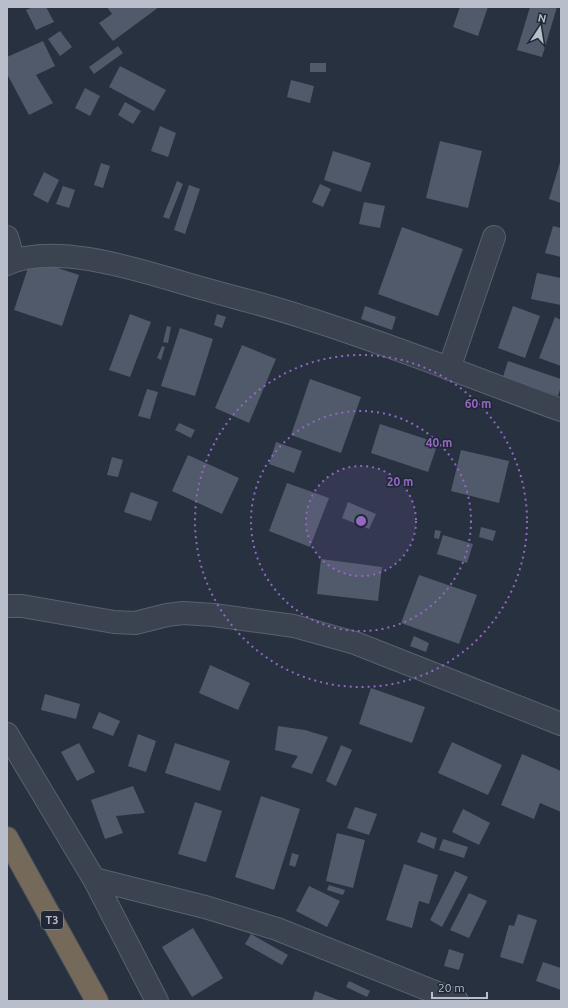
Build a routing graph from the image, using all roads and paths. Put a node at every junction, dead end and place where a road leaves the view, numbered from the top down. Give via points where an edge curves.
1 (7, 237) edge
2 (494, 237) dead end
3 (10, 262) edge
4 (449, 369) junction
5 (561, 410) edge
6 (7, 606) edge
7 (561, 724) edge
8 (7, 734) edge
9 (7, 838) edge
10 (94, 879) junction
11 (97, 1001) edge
12 (157, 1001) edge
13 (457, 1001) edge

1 - 3 street
2 - 4 street
3 - 4 street via 50,255 87,258 304,317
4 - 5 street
6 - 7 street via 135,623 183,613 294,626 355,643
8 - 10 street
9 - 11 highway, T3
10 - 12 street
10 - 13 street via 205,907 277,929

